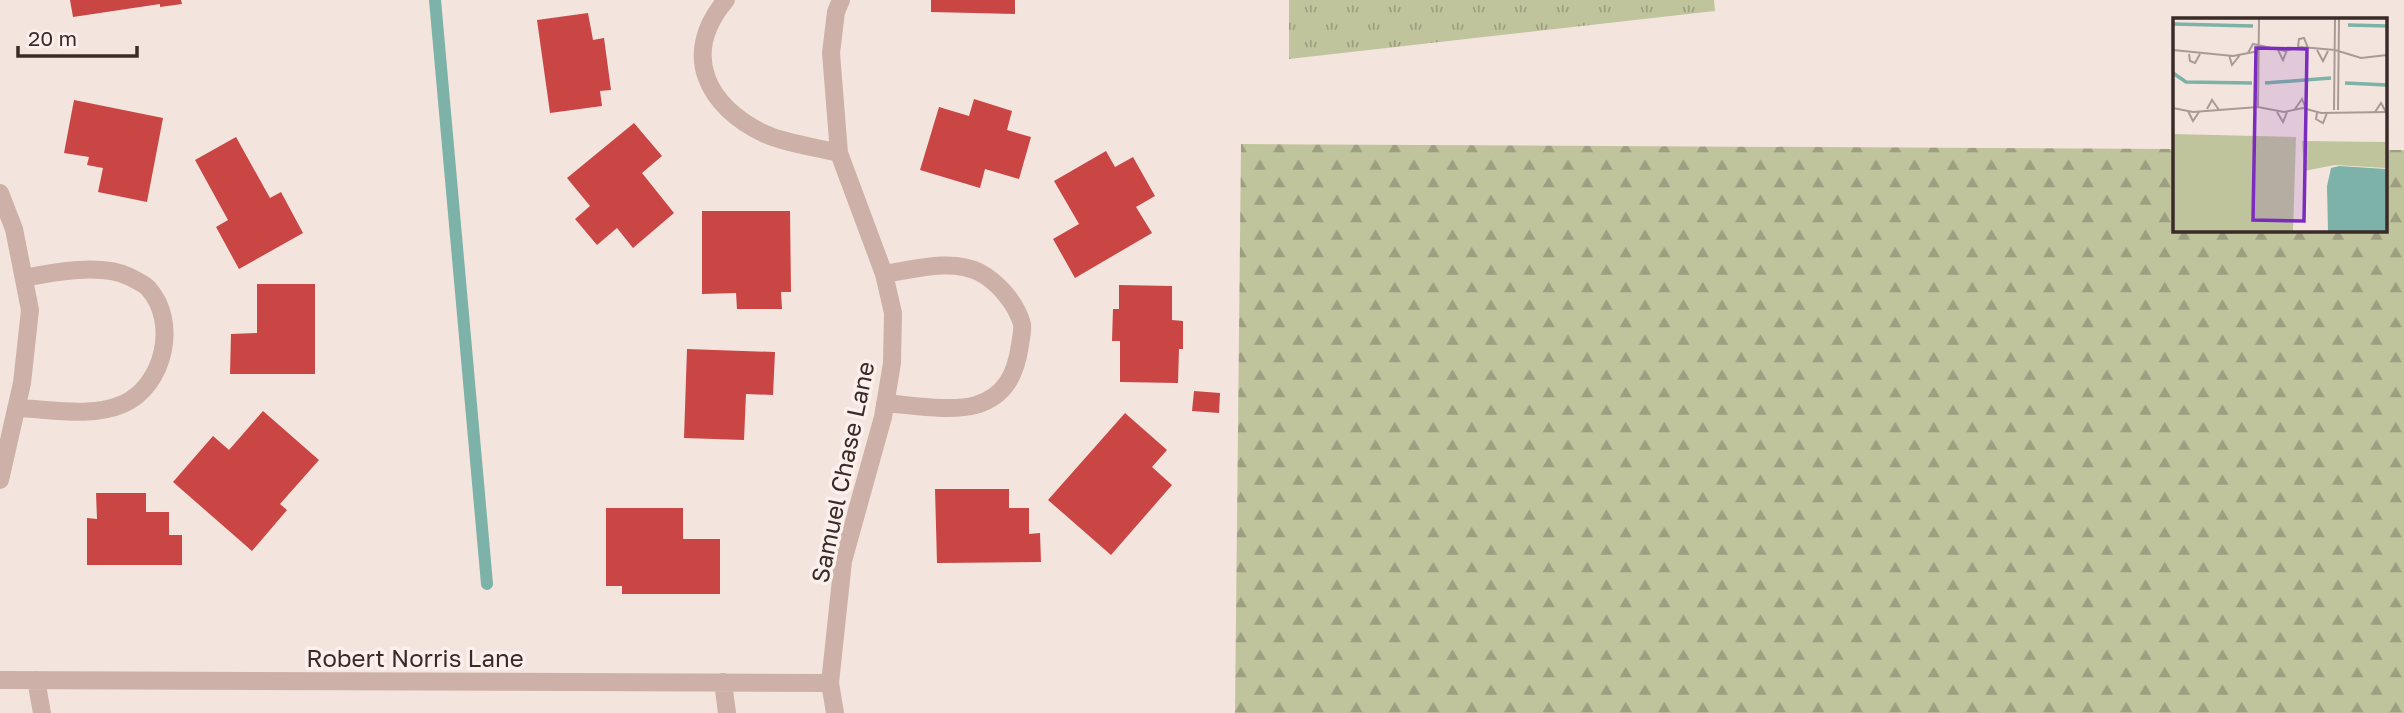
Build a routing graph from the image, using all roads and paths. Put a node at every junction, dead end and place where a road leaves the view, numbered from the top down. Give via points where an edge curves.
1 (726, 0) edge
2 (838, 1) edge
3 (839, 153) junction
4 (0, 193) edge
5 (884, 274) junction
6 (24, 278) junction
7 (886, 403) junction
8 (16, 408) junction
9 (0, 480) edge
10 (0, 680) edge
11 (36, 680) junction
12 (723, 682) junction
13 (830, 683) junction
14 (41, 713) edge
15 (727, 713) edge
16 (835, 713) edge

1 - 3 street via 714,14 701,57 714,95 736,117 767,135
2 - 3 street, Samuel Chase Lane via 831,53
3 - 5 street, Samuel Chase Lane
4 - 6 street via 14,229
5 - 7 street, Samuel Chase Lane via 893,313
5 - 7 street via 953,266 978,271 1013,302 1023,326 1011,380 993,397 975,405 943,407
6 - 8 street via 30,310
6 - 8 street via 57,271 127,275 148,288 159,306 165,335 159,368 125,403 103,410
7 - 13 street, Samuel Chase Lane via 843,561
8 - 9 street
10 - 11 street, Robert Norris Lane
11 - 12 street, Robert Norris Lane
11 - 14 street
12 - 13 street, Robert Norris Lane
12 - 15 street
13 - 16 street, Samuel Chase Lane

